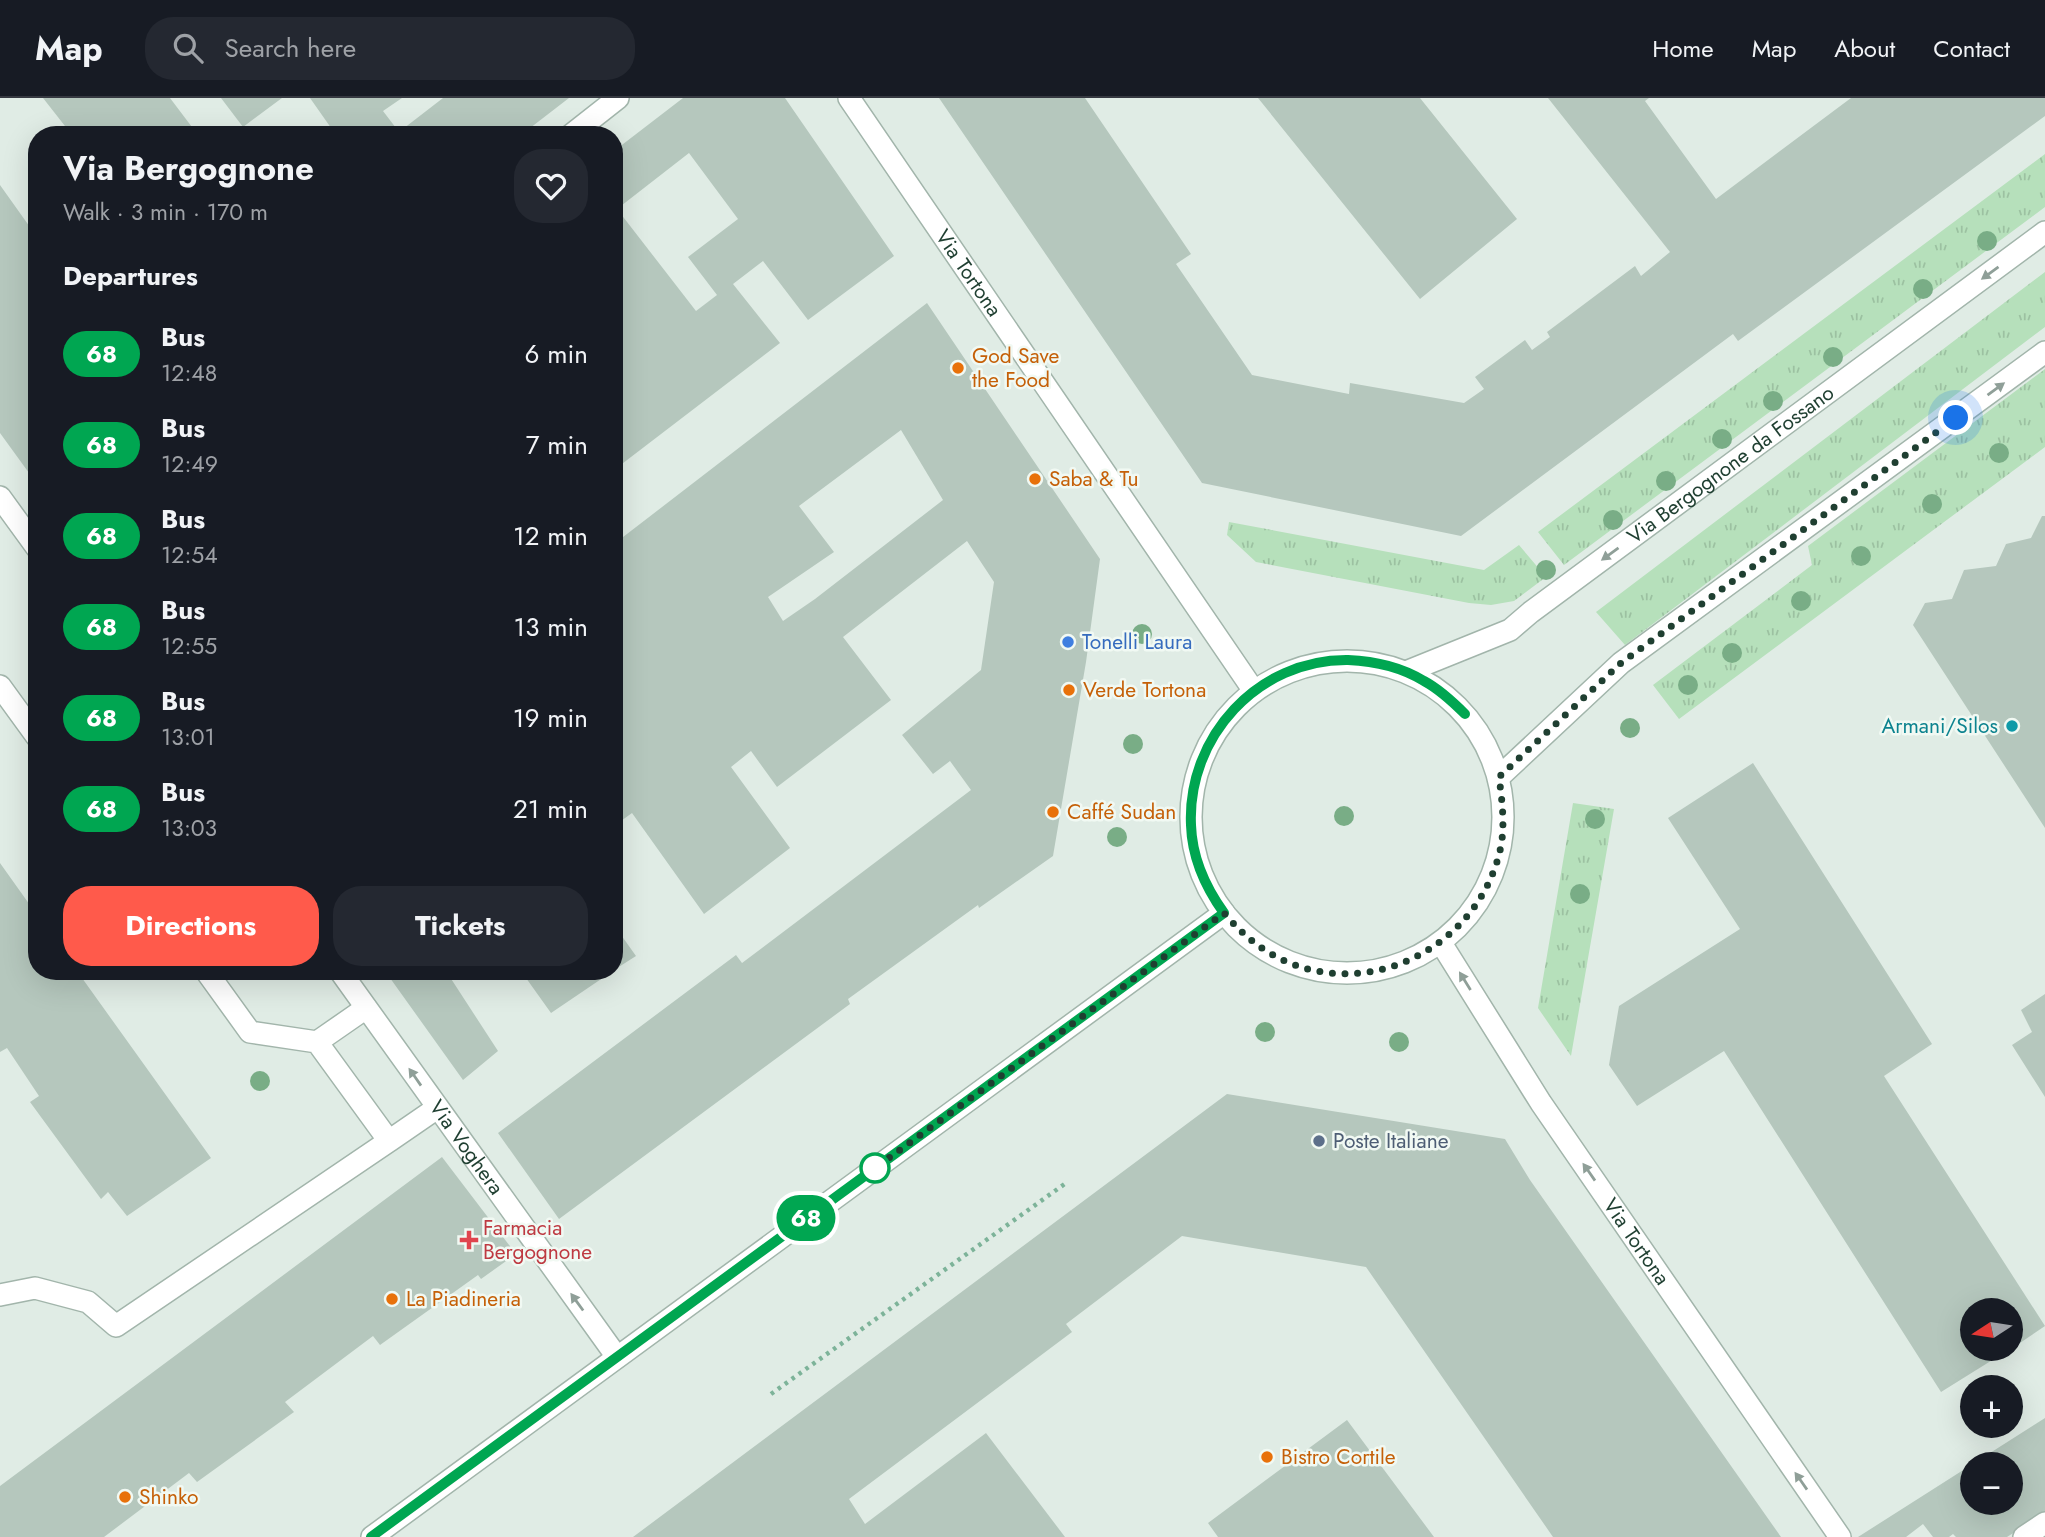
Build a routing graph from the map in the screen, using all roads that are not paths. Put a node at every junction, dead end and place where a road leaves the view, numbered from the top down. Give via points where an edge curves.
1 (618, 98) edge
2 (849, 98) edge
3 (582, 126) edge
4 (2045, 232) edge
5 (2045, 352) edge
6 (0, 497) edge
7 (28, 536) edge
8 (1406, 672) junction
9 (0, 686) edge
10 (1254, 691) junction
11 (28, 725) edge
12 (1499, 777) junction
13 (1224, 913) junction
14 (1441, 943) junction
15 (212, 980) edge
16 (346, 980) edge
17 (366, 1008) junction
18 (317, 1042) junction
19 (437, 1108) junction
20 (389, 1141) junction
21 (0, 1295) edge
22 (617, 1357) junction
23 (2045, 1522) edge
24 (372, 1537) edge
25 (1840, 1537) edge
26 (2024, 1537) edge

1 - 3 street
2 - 10 street, Via Tortona
4 -> 8 street, Via Bergognone da Fossano via 1510,630
12 -> 5 street via 1621,663
6 - 7 street
8 - 10 street via 1372,662 1336,660 1285,672
8 - 12 street via 1437,689 1465,714
9 - 11 street
10 - 13 street via 1215,732 1193,786 1193,844 1205,881
12 - 14 street via 1503,828 1492,877 1476,906
13 - 14 street via 1269,953 1315,971 1353,974 1390,968
13 - 22 street
25 -> 14 street, Via Tortona via 1541,1103
15 - 18 street via 250,1032
16 - 17 street, Via Voghera
17 - 18 street
19 -> 17 street, Via Voghera
18 - 20 street
19 - 20 street
22 -> 19 street, Via Voghera
20 - 21 street via 116,1325 88,1302 35,1288
22 - 24 street
23 - 26 street

